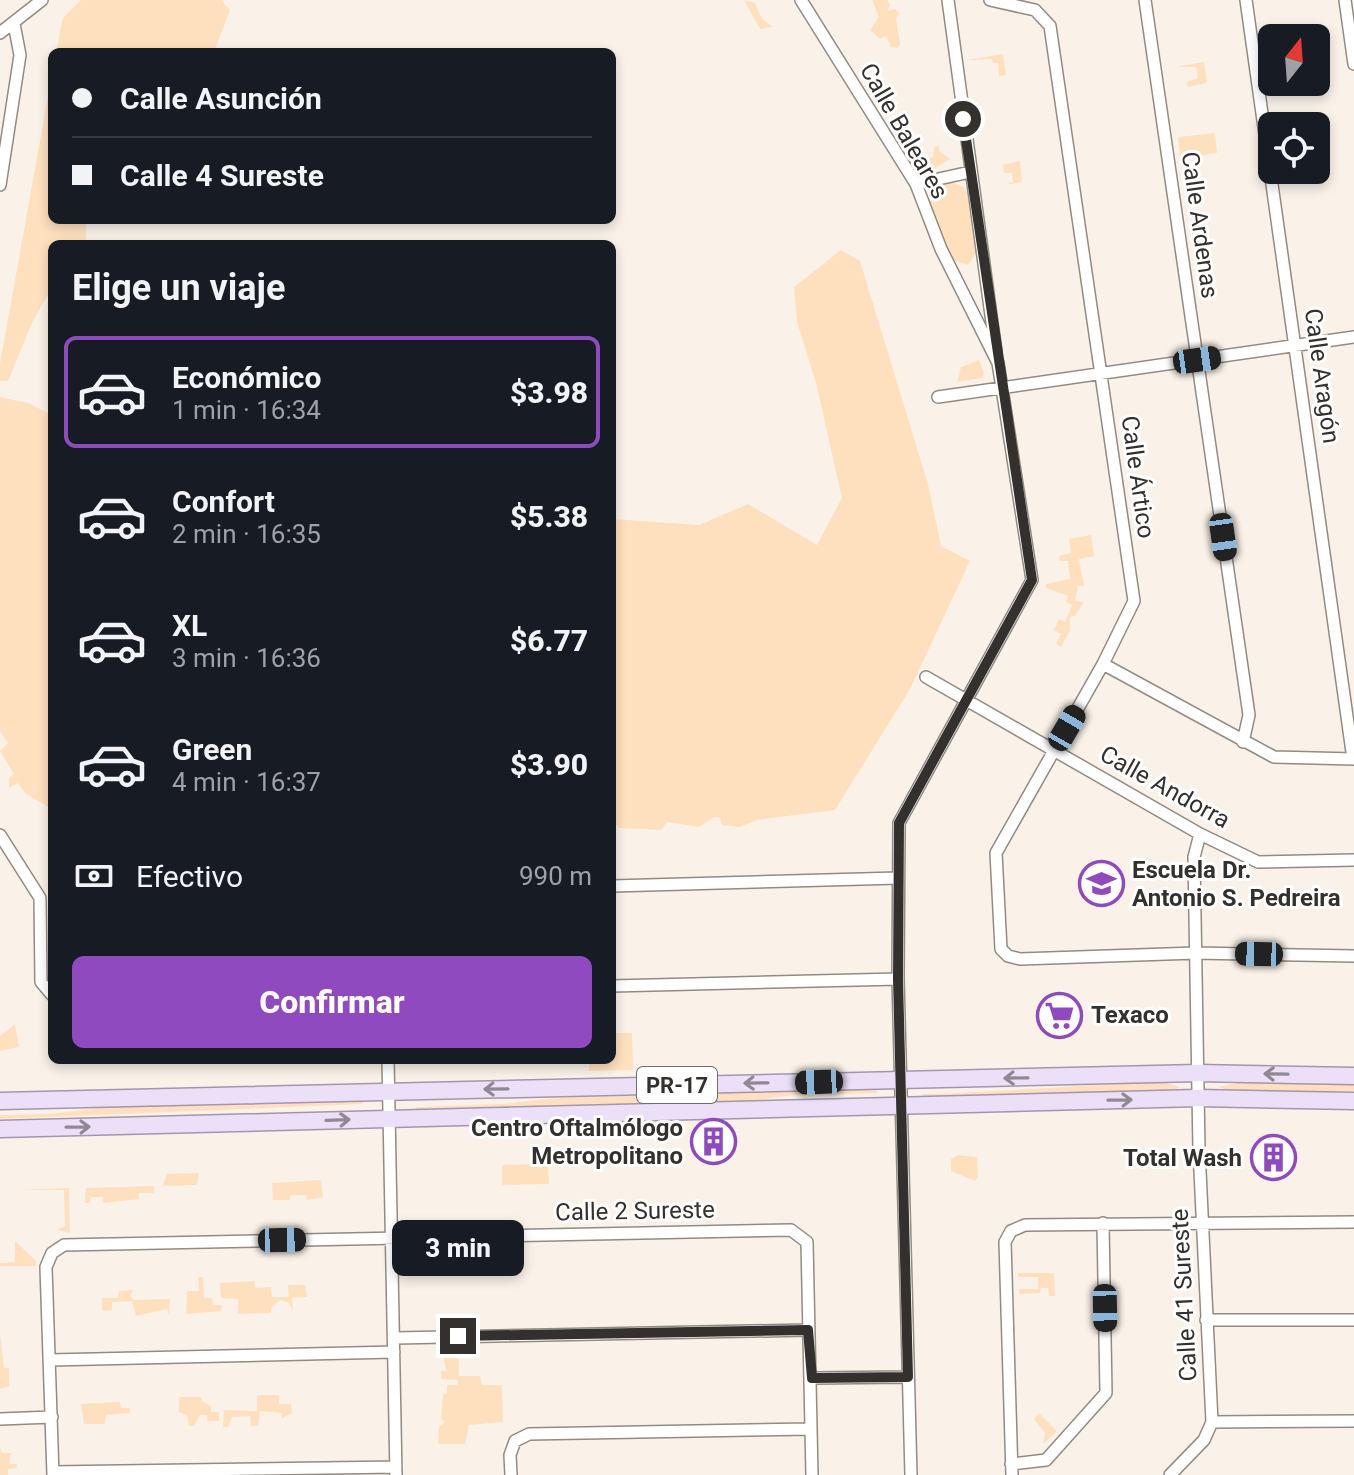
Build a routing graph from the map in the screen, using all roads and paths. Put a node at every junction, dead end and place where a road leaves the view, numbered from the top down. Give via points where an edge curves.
1 (42, 0) edge
2 (801, 0) edge
3 (948, 0) edge
4 (990, 0) edge
5 (1145, 0) edge
6 (1246, 0) edge
7 (1345, 0) edge
8 (14, 24) junction
9 (0, 33) edge
10 (1354, 64) edge
11 (970, 172) junction
12 (916, 184) junction
13 (0, 185) edge
14 (1354, 337) edge
15 (1295, 346) junction
16 (1197, 360) junction
17 (998, 363) junction
18 (1101, 373) junction
19 (1001, 386) junction
20 (938, 397) dead end
21 (1103, 664) junction
22 (926, 677) dead end
23 (968, 700) junction
24 (1243, 742) junction
25 (1054, 750) junction
26 (1354, 759) edge
27 (1200, 834) junction
28 (0, 835) edge
29 (1354, 860) edge
30 (898, 878) junction
31 (616, 886) edge
32 (46, 898) edge
33 (1196, 953) junction
34 (1354, 956) edge
35 (898, 979) junction
36 (616, 986) edge
37 (48, 991) edge
38 (388, 1064) edge
39 (1198, 1073) junction
40 (1354, 1076) edge
41 (902, 1080) junction
42 (388, 1092) junction
43 (1198, 1098) junction
44 (0, 1101) edge
45 (1354, 1101) edge
46 (903, 1106) junction
47 (389, 1118) junction
48 (0, 1129) edge
49 (1202, 1221) junction
50 (1354, 1222) edge
51 (1103, 1223) junction
52 (391, 1237) junction
53 (1206, 1320) junction
54 (1354, 1320) edge
55 (808, 1330) junction
56 (395, 1338) junction
57 (394, 1352) junction
58 (51, 1360) junction
59 (908, 1377) junction
60 (812, 1378) junction
61 (52, 1417) junction
62 (0, 1419) edge
63 (1354, 1421) edge
64 (1212, 1422) junction
65 (811, 1429) junction
66 (1012, 1469) edge
67 (396, 1471) edge
68 (53, 1474) edge
69 (511, 1475) edge
70 (812, 1475) edge
71 (911, 1475) edge
72 (1170, 1475) edge

1 - 8 street
2 - 12 street, Calle Baleares
3 - 11 street
4 - 18 street, Calle Ártico via 1035,10 1050,26
5 - 16 street, Calle Ardenas
6 - 15 street, Calle Aragón
7 - 10 street
8 - 9 street
8 - 13 street via 20,55
11 - 12 street
11 - 17 street
12 - 17 street, Calle Baleares via 941,249
14 - 15 street
15 - 16 street
15 - 26 street, Calle Aragón
16 - 18 street
16 - 24 street, Calle Ardenas via 1249,715
17 - 19 street, Calle Baleares
18 - 19 street
18 - 21 street, Calle Ártico via 1134,601
19 - 20 street
19 - 23 street, Calle Baleares via 1032,580
21 - 24 street
21 - 25 street, Calle Ártico
22 - 23 street, Calle Andorra
23 - 25 street, Calle Andorra
23 - 30 street, Calle Baleares via 899,823
24 - 26 street via 1274,757
25 - 27 street, Calle Andorra
25 - 33 street, Calle Ártico via 996,853 998,943 1008,956 1020,959
27 - 29 street, Calle Andorra via 1258,862
27 - 33 street, Calle 41 Sureste via 1194,857
28 - 32 street
30 - 31 street
30 - 35 street, Calle Baleares
32 - 37 street via 41,982
33 - 34 street
33 - 39 street, Calle 41 Sureste
35 - 36 street
35 - 41 street, Calle Baleares
38 - 42 street
40 -> 39 main road, PR-17
39 -> 41 main road, PR-17
39 - 43 street, Calle 41 Sureste
41 -> 42 main road, PR-17
41 - 46 street, Calle Baleares
42 - 44 main road, PR-17
42 - 47 street
43 - 45 main road, PR-17
46 -> 43 main road, PR-17
43 - 49 street, Calle 41 Sureste
46 - 47 main road, PR-17
46 - 59 street, Calle Baleares
48 -> 47 main road, PR-17
47 - 52 street
49 - 50 street
49 - 51 street
49 - 53 street, Calle 41 Sureste
51 - 66 street via 1106,1393 1046,1460
51 - 66 street via 1025,1225 1007,1237
52 - 55 street, Calle 2 Sureste via 797,1232 807,1242
52 - 56 street
52 - 58 street, Calle 2 Sureste via 58,1248 48,1260
53 - 54 street
53 - 64 street, Calle 41 Sureste
55 - 56 street
55 - 60 street
56 - 57 street
57 - 58 street
57 - 67 street
58 - 61 street
59 - 60 street
59 - 71 street, Calle Baleares
60 - 65 street
61 - 62 street
61 - 68 street
63 - 64 street
64 - 72 street via 1204,1440
65 - 69 street via 529,1434 515,1441
65 - 70 street
67 - 68 street

